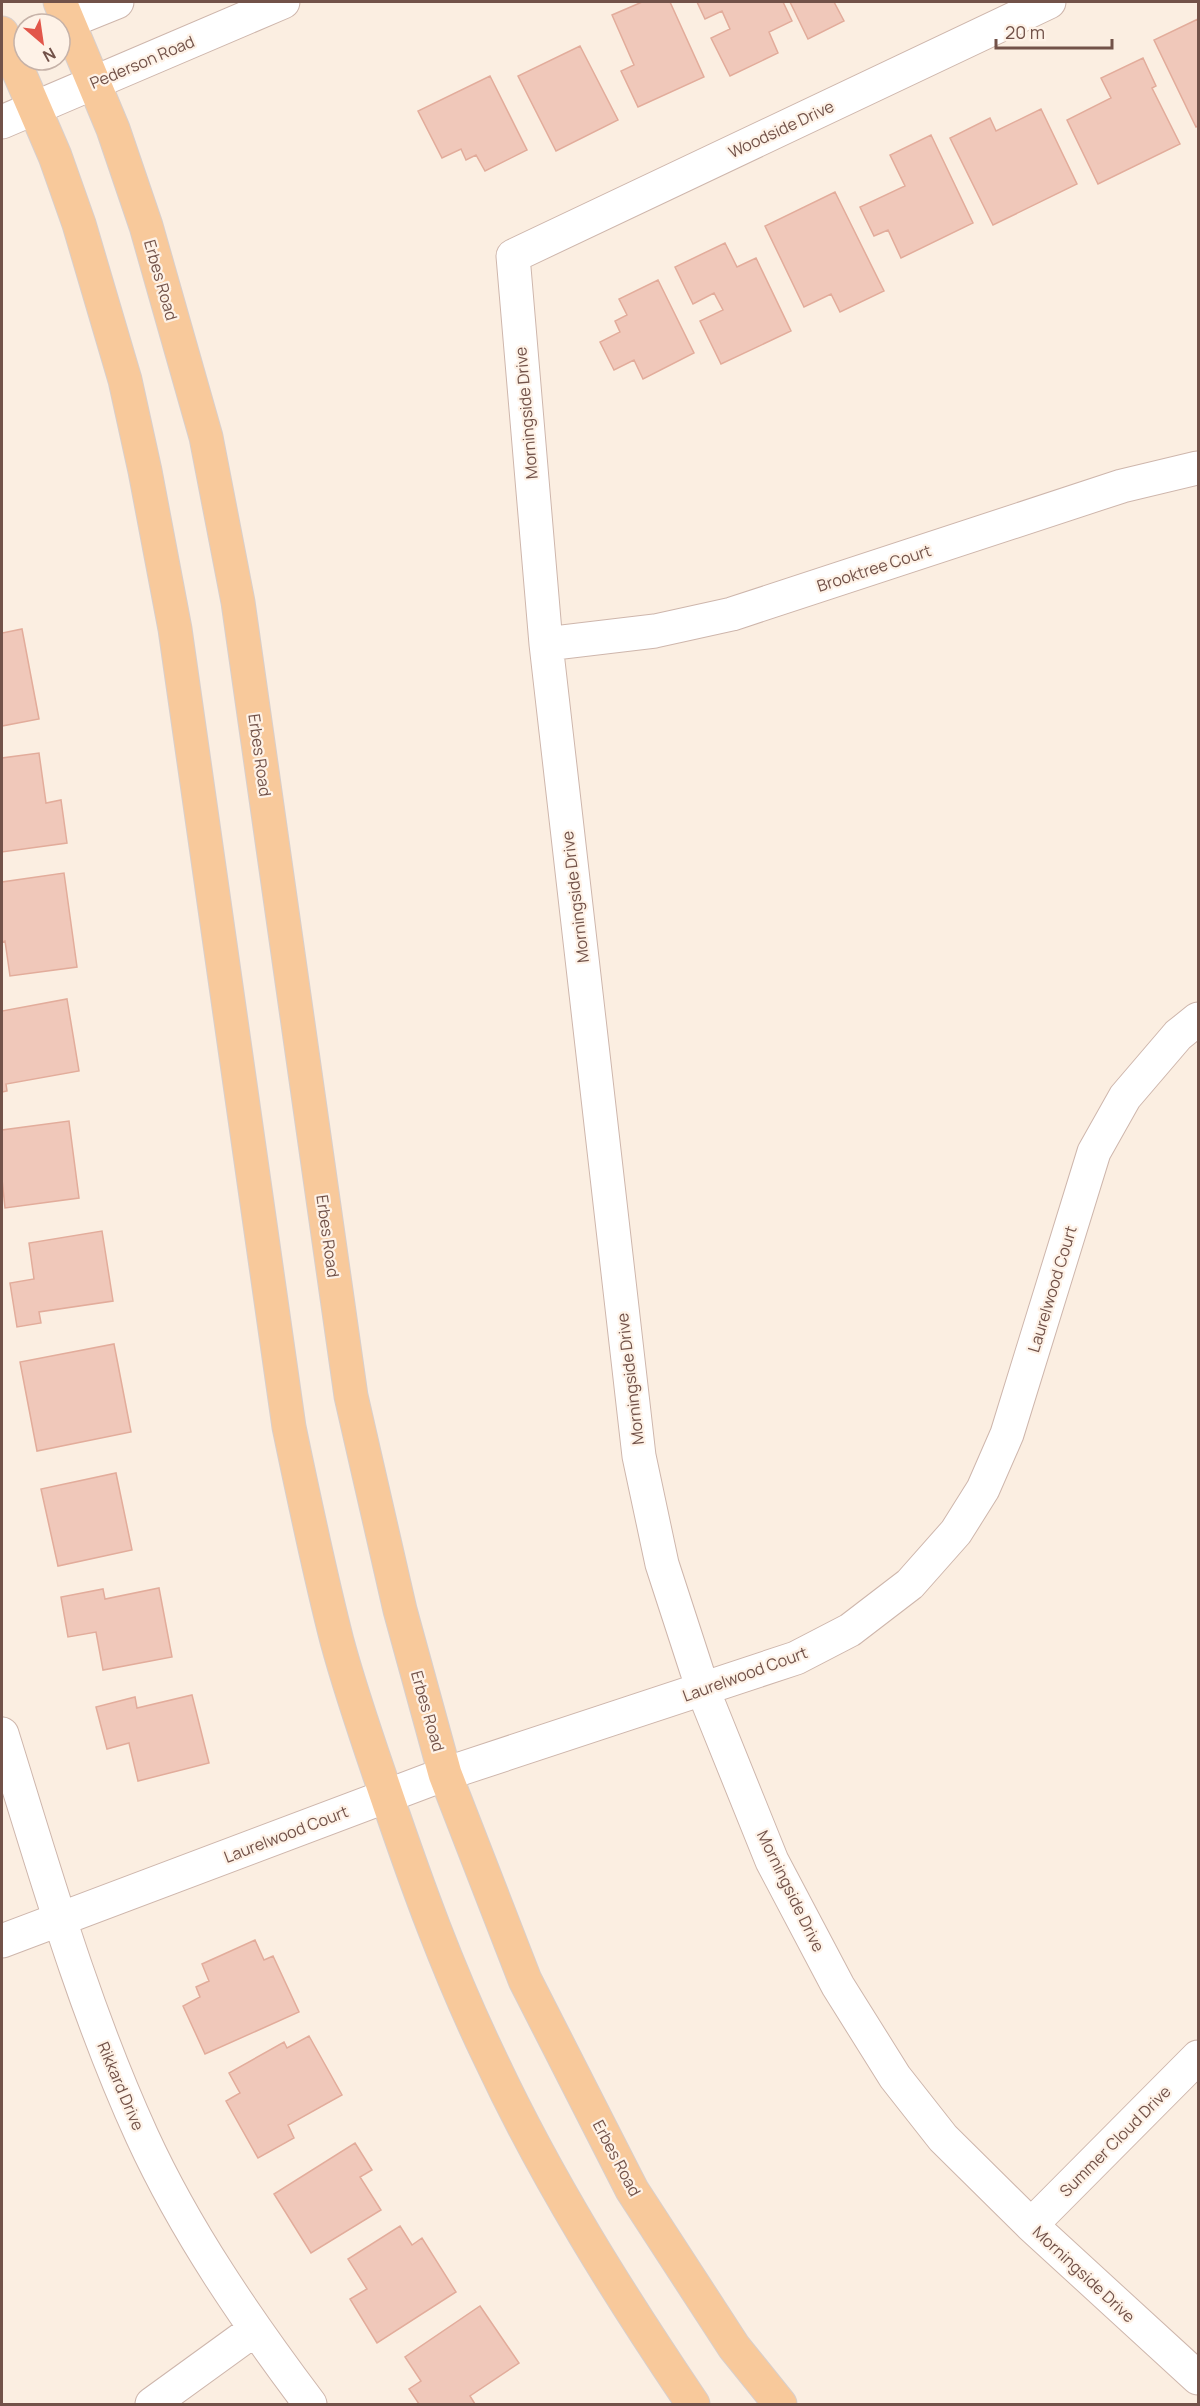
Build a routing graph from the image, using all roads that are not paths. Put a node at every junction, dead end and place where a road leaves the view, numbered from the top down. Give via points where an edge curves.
1 (117, 2) edge
2 (283, 2) edge
3 (1049, 2) edge
4 (72, 14) edge
5 (72, 35) edge
6 (9, 42) edge
7 (94, 82) junction
8 (34, 108) junction
9 (2, 122) edge
10 (513, 256) joint
11 (1197, 468) dead end
12 (546, 645) junction
13 (1198, 1019) edge
14 (703, 1690) junction
15 (2, 1734) edge
16 (445, 1774) junction
17 (387, 1796) junction
18 (60, 1919) junction
19 (2, 1941) edge
20 (1198, 2057) edge
21 (1031, 2225) junction
22 (254, 2330) junction
23 (1198, 2378) edge
24 (152, 2404) edge
25 (310, 2404) edge
26 (693, 2404) edge
27 (780, 2404) edge

1 - 4 street
2 - 7 street, Pederson Road
3 - 10 street, Woodside Drive
5 - 7 main road, Erbes Road
6 - 8 main road
7 - 8 street, Pederson Road
7 - 16 main road, Erbes Road via 146,226 206,437 238,602 351,1396 400,1610
8 - 9 street, Pederson Road
8 - 17 main road via 69,195 102,300 145,471 175,629 289,1427 338,1644
10 - 12 street, Morningside Drive
11 - 12 street, Brooktree Court via 1122,486 732,614 655,631
12 - 14 street, Morningside Drive via 639,1456 662,1564
13 - 14 street, Laurelwood Court via 1178,1035 1125,1096 1094,1152 1006,1434 983,1489 956,1532 910,1584 850,1630 796,1658
14 - 16 street, Laurelwood Court
14 - 21 street, Morningside Drive via 772,1861 838,1986 895,2077 943,2138
15 - 18 street, Rikkard Drive
16 - 17 street, Laurelwood Court
16 - 27 main road, Erbes Road via 525,1980 632,2190 734,2347
17 - 18 street, Laurelwood Court
17 - 26 main road via 428,1917 490,2060 563,2199
18 - 19 street, Laurelwood Court
18 - 22 street, Rikkard Drive via 106,2055 143,2139 188,2223
20 - 21 street, Summer Cloud Drive
21 - 23 street, Morningside Drive
22 - 24 street
22 - 25 street, Rikkard Drive

